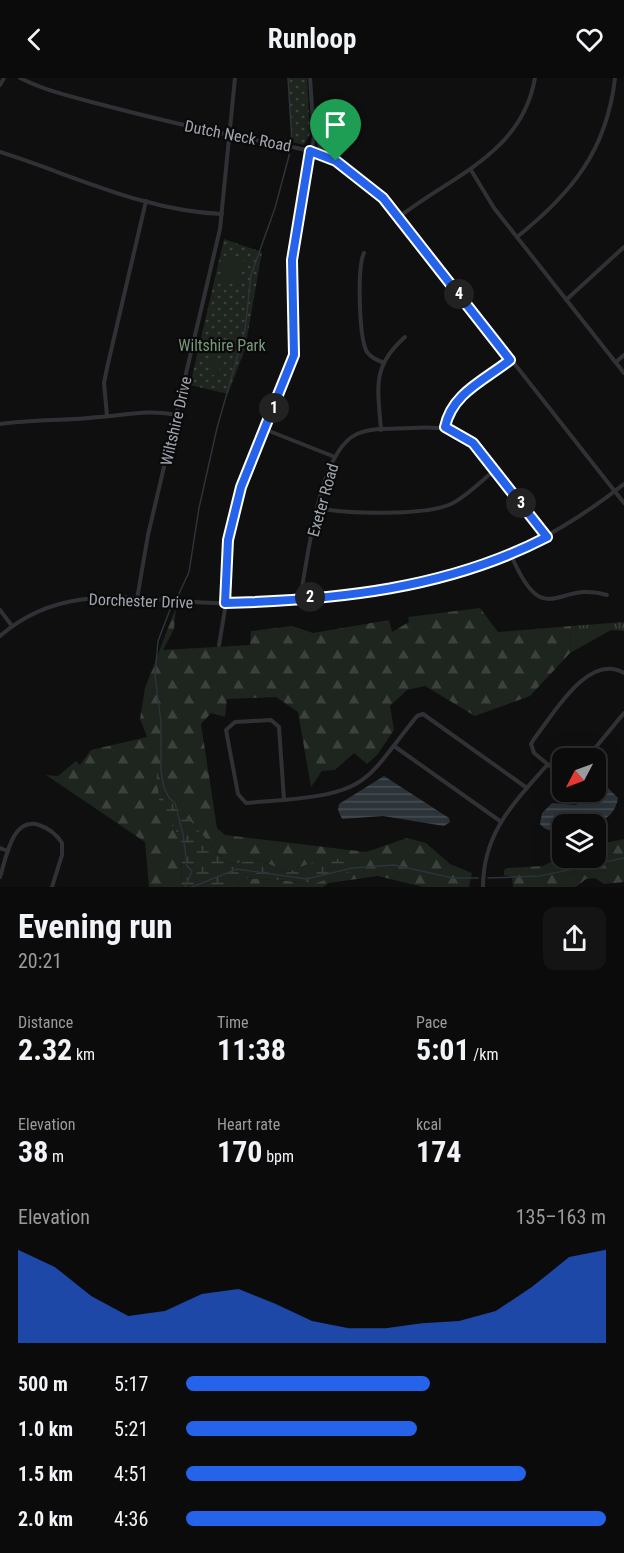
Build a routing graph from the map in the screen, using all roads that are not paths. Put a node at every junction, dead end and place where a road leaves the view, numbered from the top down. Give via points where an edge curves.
1 (4, 78) edge
2 (20, 78) edge
3 (235, 78) edge
4 (310, 78) edge
5 (535, 78) edge
6 (615, 78) edge
7 (0, 85) edge
8 (314, 129) junction
9 (230, 135) junction
10 (310, 151) junction
11 (0, 152) edge
12 (326, 156) junction
13 (471, 170) junction
14 (146, 201) junction
15 (222, 214) junction
16 (399, 217) junction
17 (517, 237) junction
18 (624, 247) edge
19 (364, 254) dead end
20 (566, 300) junction
21 (405, 337) dead end
22 (624, 355) edge
23 (510, 360) junction
24 (616, 362) junction
25 (382, 363) junction
26 (624, 373) edge
27 (178, 415) junction
28 (107, 416) junction
29 (0, 424) edge
30 (445, 427) junction
31 (264, 429) junction
32 (381, 430) junction
33 (335, 457) junction
34 (495, 470) junction
35 (624, 484) edge
36 (615, 491) junction
37 (624, 503) edge
38 (318, 508) junction
39 (547, 537) junction
40 (512, 555) junction
41 (607, 596) dead end
42 (300, 598) junction
43 (137, 599) junction
44 (225, 603) junction
45 (0, 610) edge
46 (12, 627) junction
47 (0, 636) edge
48 (219, 645) dead end
49 (624, 673) edge
50 (624, 713) edge
51 (394, 746) junction
52 (595, 748) edge
53 (548, 764) junction
54 (552, 767) edge
55 (528, 788) junction
56 (284, 800) junction
57 (500, 821) junction
58 (0, 848) edge
59 (8, 851) junction
60 (0, 876) edge
61 (52, 887) edge
62 (483, 887) edge

1 - 7 street
2 - 9 street, Dutch Neck Road via 63,95
3 - 9 street, Wiltshire Drive
4 - 8 street
5 - 13 street via 529,102 513,132
6 - 17 street via 605,126 585,168 558,203
8 - 10 street
8 - 12 street via 318,146
9 - 10 street, Dutch Neck Road
9 - 15 street, Wiltshire Drive
10 - 12 street, Dutch Neck Road
10 - 31 street via 292,260 294,355
11 - 14 street
12 - 16 street, Dutch Neck Road via 371,187
13 - 16 street via 433,191
13 - 17 street
14 - 15 street
14 - 28 street via 106,368
15 - 27 street, Wiltshire Drive
16 - 23 street, Dutch Neck Road
17 - 20 street
18 - 20 street
19 - 25 street via 359,277 364,342 370,356
20 - 24 street
21 - 25 street
22 - 24 street
23 - 30 street via 458,398
23 - 36 street, Dutch Neck Road
24 - 26 street
25 - 32 street via 378,381
27 - 28 street via 144,411
27 - 43 street, Wiltshire Drive via 151,522
28 - 29 street
30 - 32 street, Exeter Road
30 - 34 street via 469,440
31 - 33 street
31 - 44 street via 241,487 228,540
32 - 33 street, Exeter Road via 350,438
33 - 38 street, Exeter Road
34 - 38 street via 458,500 438,508 349,513
34 - 39 street
35 - 36 street, Dorchester Drive
36 - 37 street, Dutch Neck Road
36 - 39 street, Dorchester Drive
38 - 42 street, Exeter Road
39 - 40 street, Dorchester Drive
40 - 41 street via 523,581 540,597 589,593
40 - 42 street, Dorchester Drive via 420,584
42 - 44 street, Dorchester Drive
43 - 44 street, Dorchester Drive
43 - 46 street, Dorchester Drive via 75,599 43,609
44 - 48 street
45 - 46 street
46 - 47 street, Dorchester Drive
49 - 53 street via 609,668 592,672 582,680 531,744 534,753
50 - 52 street
51 - 55 street via 417,716 423,714
51 - 56 street via 375,770 345,791
51 - 57 street
53 - 54 street
53 - 55 street
55 - 57 street
56 - 56 street via 246,803 240,799 225,733 231,724 271,720 277,724
57 - 62 street via 486,851
58 - 59 street
59 - 60 street
59 - 61 street via 22,827 35,824 51,832 62,849

